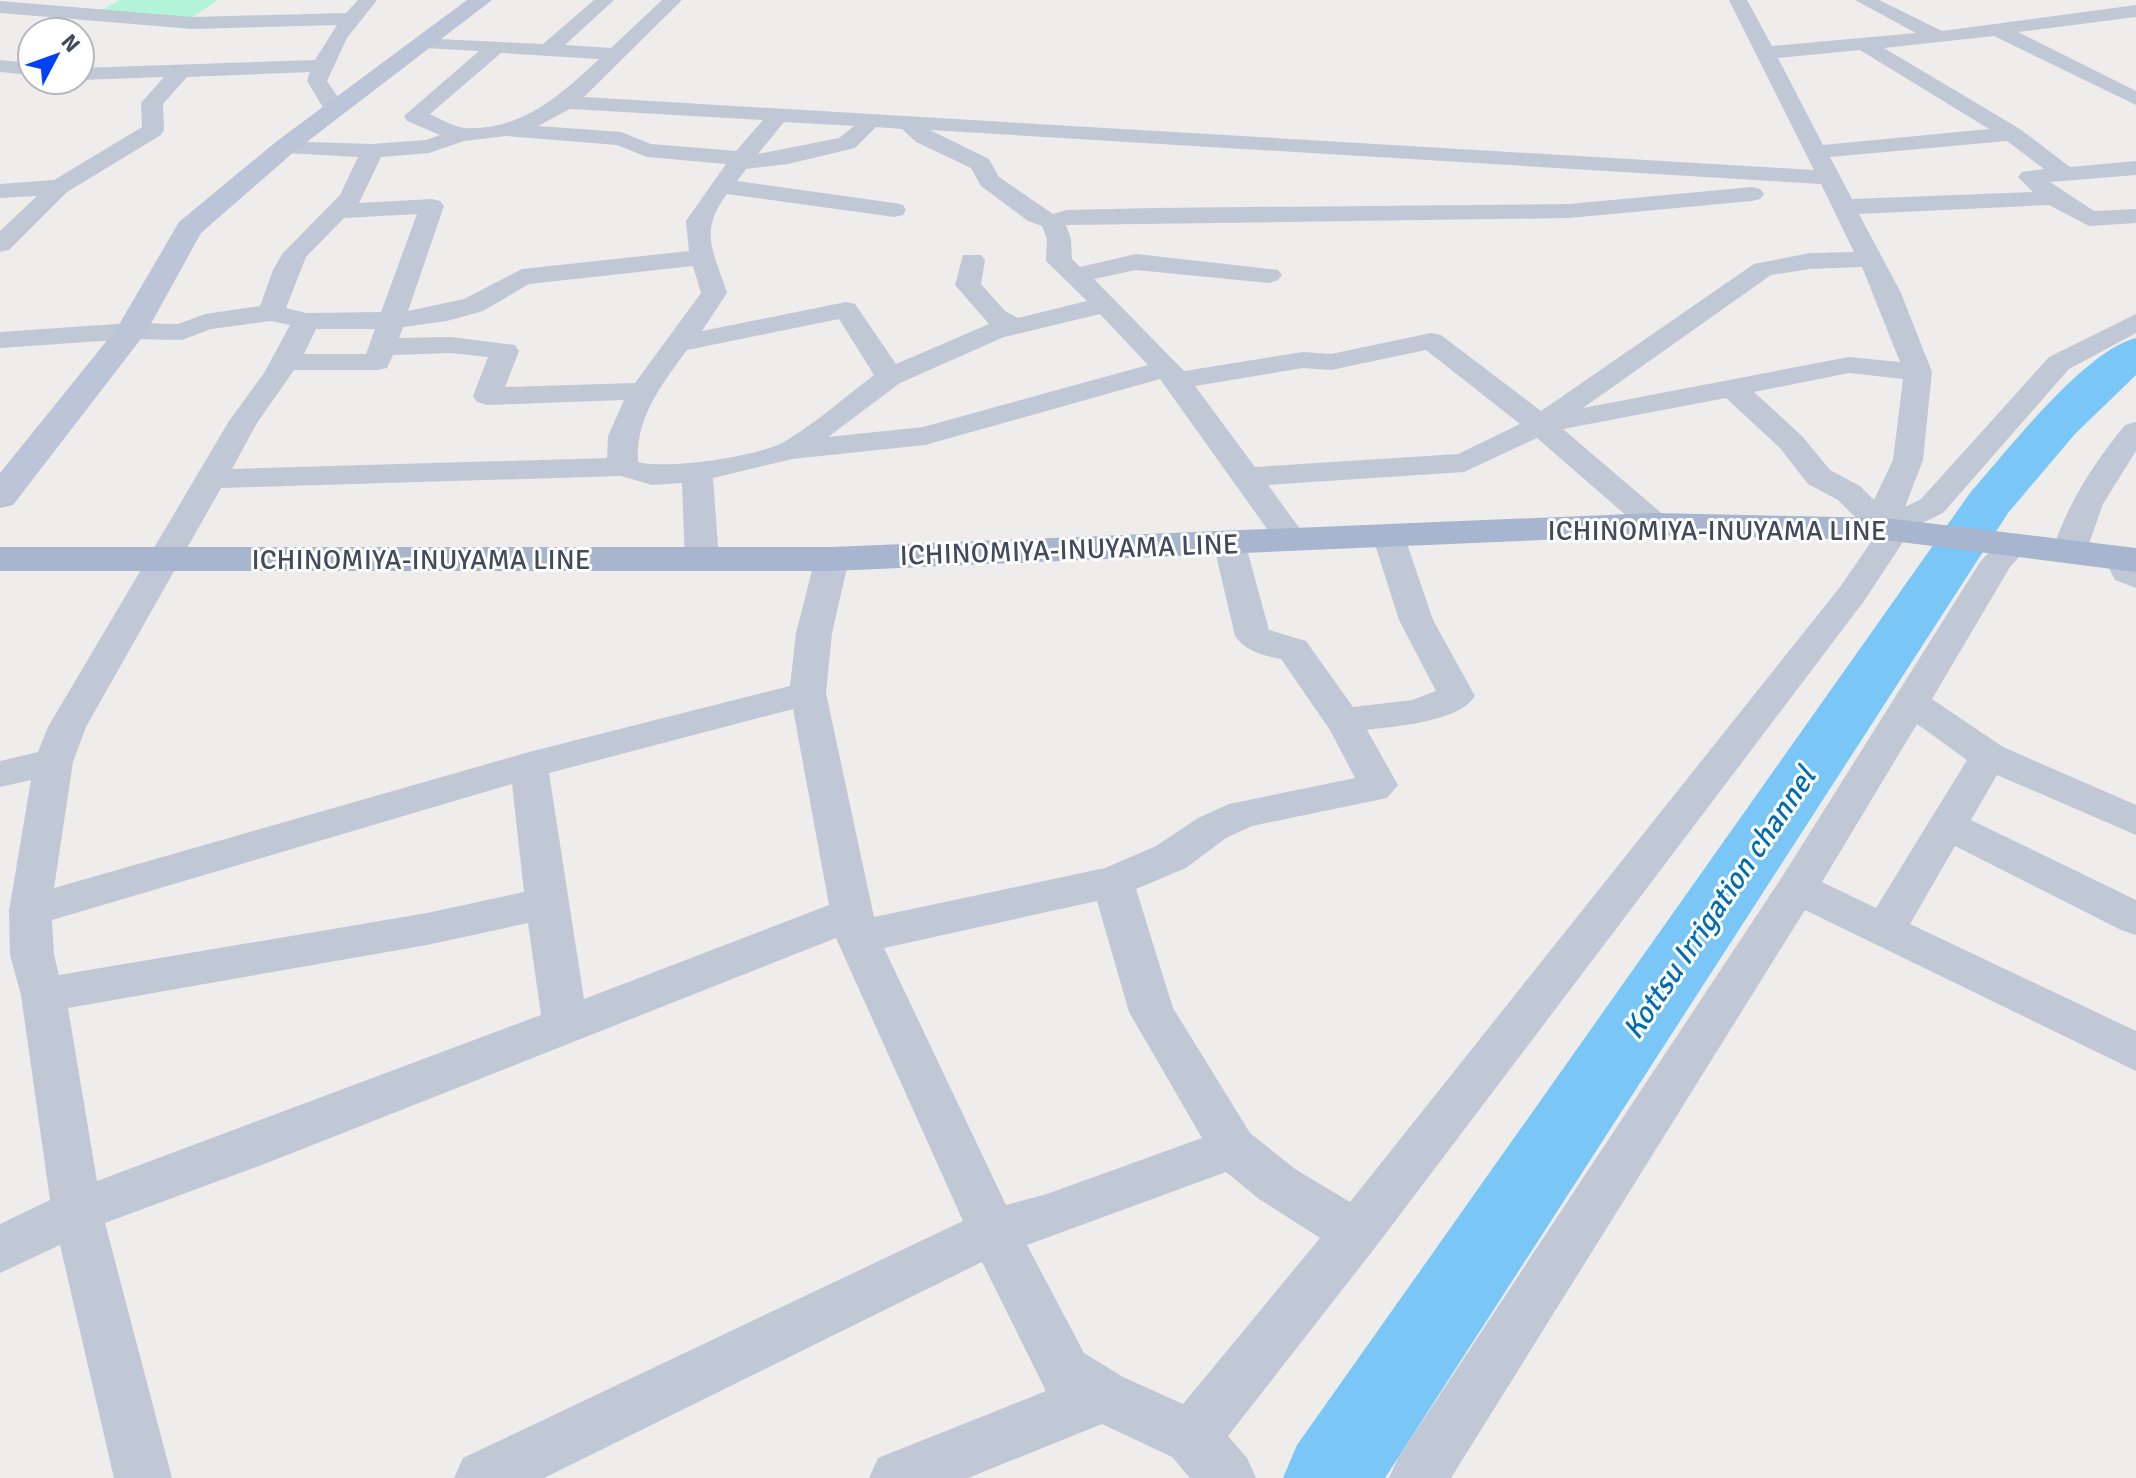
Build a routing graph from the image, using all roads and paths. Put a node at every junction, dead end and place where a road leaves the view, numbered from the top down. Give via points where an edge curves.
1 (111, 0) edge
2 (368, 0) edge
3 (481, 0) edge
4 (605, 0) edge
5 (673, 0) edge
6 (1738, 0) edge
7 (1864, 0) edge
8 (0, 7) edge
9 (2133, 14) edge
10 (84, 15) junction
11 (350, 19) junction
12 (1998, 30) junction
13 (1939, 37) junction
14 (425, 42) junction
15 (1864, 44) junction
16 (497, 46) junction
17 (549, 49) junction
18 (1765, 53) junction
19 (614, 54) junction
20 (322, 66) junction
21 (180, 72) junction
22 (96, 74) edge
23 (2136, 99) edge
24 (566, 102) junction
25 (335, 109) junction
26 (780, 113) junction
27 (871, 119) junction
28 (906, 121) junction
29 (505, 129) junction
30 (2012, 134) junction
31 (460, 135) junction
32 (286, 146) junction
33 (372, 151) junction
34 (1816, 152) junction
35 (743, 161) junction
36 (2136, 168) edge
37 (2067, 175) junction
38 (721, 186) junction
39 (59, 187) junction
40 (0, 191) edge
41 (1838, 194) junction
42 (2054, 198) junction
43 (894, 210) dead end
44 (337, 211) junction
45 (2136, 216) edge
46 (1052, 222) junction
47 (0, 245) edge
48 (704, 257) junction
49 (1871, 259) junction
50 (972, 260) dead end
51 (1269, 275) dead end
52 (1075, 276) junction
53 (1106, 305) junction
54 (271, 313) junction
55 (306, 321) junction
56 (2136, 322) edge
57 (1014, 326) junction
58 (131, 331) junction
59 (387, 334) junction
60 (0, 340) edge
61 (681, 343) junction
62 (286, 362) junction
63 (1918, 372) junction
64 (1171, 374) junction
65 (890, 377) junction
66 (1731, 387) junction
67 (643, 391) junction
68 (1540, 425) junction
69 (2130, 446) edge
70 (792, 450) junction
71 (623, 467) junction
72 (11, 471) edge
73 (697, 473) junction
74 (1247, 477) junction
75 (212, 479) junction
76 (0, 497) edge
77 (1655, 524) junction
78 (1885, 529) junction
79 (1388, 535) junction
80 (1292, 540) junction
81 (1229, 542) junction
82 (2014, 545) junction
83 (2069, 552) junction
84 (0, 559) edge
85 (167, 559) junction
86 (832, 559) junction
87 (702, 560) junction
88 (2131, 566) edge
89 (808, 693) junction
90 (1910, 702) junction
91 (1342, 721) junction
92 (1989, 756) junction
93 (54, 762) junction
94 (529, 765) junction
95 (0, 774) edge
96 (2136, 821) edge
97 (1947, 825) junction
98 (1113, 882) junction
99 (1797, 888) junction
100 (546, 903) junction
101 (30, 911) junction
102 (2136, 919) edge
103 (856, 925) junction
104 (1885, 929) junction
105 (43, 995) junction
106 (565, 1024) junction
107 (2136, 1052) edge
108 (1233, 1148) junction
109 (77, 1211) junction
110 (993, 1231) junction
111 (1356, 1233) junction
112 (0, 1250) edge
113 (1103, 1396) junction
114 (1192, 1437) junction
115 (143, 1478) edge
116 (483, 1478) edge
117 (898, 1478) edge
118 (1227, 1478) edge
119 (1418, 1478) edge

1 - 10 street
2 - 11 street
3 - 14 street
4 - 17 street
5 - 19 street
6 - 18 street
7 - 13 street
8 - 10 street
9 - 12 street
10 - 11 street via 193,23
11 - 20 street
12 - 13 street
12 - 23 street
13 - 15 street
14 - 16 street
14 - 25 street
15 - 18 street
15 - 30 street
16 - 17 street
16 - 31 street via 415,116
17 - 19 street
18 - 34 street
19 - 24 street
20 - 21 street
20 - 25 street via 317,81
21 - 22 street
21 - 39 street via 152,103 153,130
24 - 26 street
24 - 29 street via 518,128
25 - 32 street
26 - 27 street
26 - 35 street
27 - 28 street
27 - 35 street via 847,143
28 - 41 street
28 - 46 street via 924,137 981,164 989,181
29 - 31 street
29 - 35 street via 621,139 647,150
30 - 34 street
30 - 37 street
31 - 33 street via 429,146
32 - 33 street
32 - 58 street via 189,228
33 - 44 street via 350,198
34 - 41 street
35 - 38 street
36 - 37 street
37 - 42 street via 2030,177
38 - 43 street
38 - 48 street via 698,218
39 - 40 street
39 - 47 street
41 - 42 street
41 - 46 street via 1730,194 1569,211 1153,215
41 - 49 street
42 - 45 street via 2089,219
44 - 54 street via 296,253
44 - 59 street via 432,206
46 - 52 street via 1059,261
48 - 59 street via 522,277 463,310
48 - 61 street via 714,293
49 - 63 street
49 - 68 street via 1763,269
50 - 57 street via 968,285 995,317
51 - 52 street via 1136,262
52 - 53 street
53 - 57 street
53 - 64 street
54 - 55 street
54 - 58 street via 205,322 182,332
55 - 59 street
55 - 62 street
56 - 78 street via 2059,363 1932,506
57 - 65 street
58 - 60 street
58 - 72 street
59 - 62 street via 377,362
59 - 67 street via 505,351 487,396
61 - 65 street via 846,310
61 - 67 street
62 - 75 street
63 - 66 street via 1849,365
63 - 78 street via 1908,460 1890,499
64 - 68 street via 1303,360 1331,362 1431,341
64 - 70 street via 925,436
64 - 74 street
65 - 70 street
66 - 68 street
66 - 78 street via 1791,442 1819,477 1849,493
67 - 71 street via 623,438
68 - 74 street via 1464,463
68 - 77 street
69 - 83 street via 2078,520
70 - 73 street
71 - 73 street via 652,476
71 - 75 street
72 - 76 street
73 - 87 street
74 - 80 street
75 - 85 street
77 - 78 main road, ICHINOMIYA-INUYAMA LINE
77 - 79 main road, ICHINOMIYA-INUYAMA LINE
78 - 82 main road, ICHINOMIYA-INUYAMA LINE
78 - 111 street via 1883,550 1852,594
79 - 80 main road, ICHINOMIYA-INUYAMA LINE
79 - 91 street via 1416,620 1457,696 1418,711
80 - 81 main road, ICHINOMIYA-INUYAMA LINE
81 - 86 main road, ICHINOMIYA-INUYAMA LINE
81 - 91 street via 1253,636 1293,649
82 - 83 main road, ICHINOMIYA-INUYAMA LINE
82 - 90 street via 1997,562
83 - 88 main road, ICHINOMIYA-INUYAMA LINE
84 - 85 main road, ICHINOMIYA-INUYAMA LINE
85 - 87 main road, ICHINOMIYA-INUYAMA LINE
85 - 93 street via 67,727
86 - 87 main road, ICHINOMIYA-INUYAMA LINE
86 - 89 street via 814,633
89 - 94 street
89 - 103 street
90 - 92 street
90 - 99 street
91 - 98 street via 1378,785 1243,814 1171,857
92 - 96 street
92 - 97 street
93 - 95 street
93 - 101 street
94 - 100 street
94 - 101 street
97 - 102 street
97 - 104 street
98 - 103 street
98 - 108 street via 1152,1012
99 - 104 street
99 - 119 street
100 - 105 street via 427,929
100 - 106 street
101 - 105 street via 32,955
103 - 106 street
103 - 110 street
104 - 107 street
105 - 109 street
106 - 109 street
108 - 110 street via 1047,1217
108 - 111 street via 1277,1184
109 - 112 street
109 - 115 street
110 - 113 street via 1065,1372
110 - 116 street
111 - 114 street
113 - 114 street
113 - 117 street
114 - 118 street

